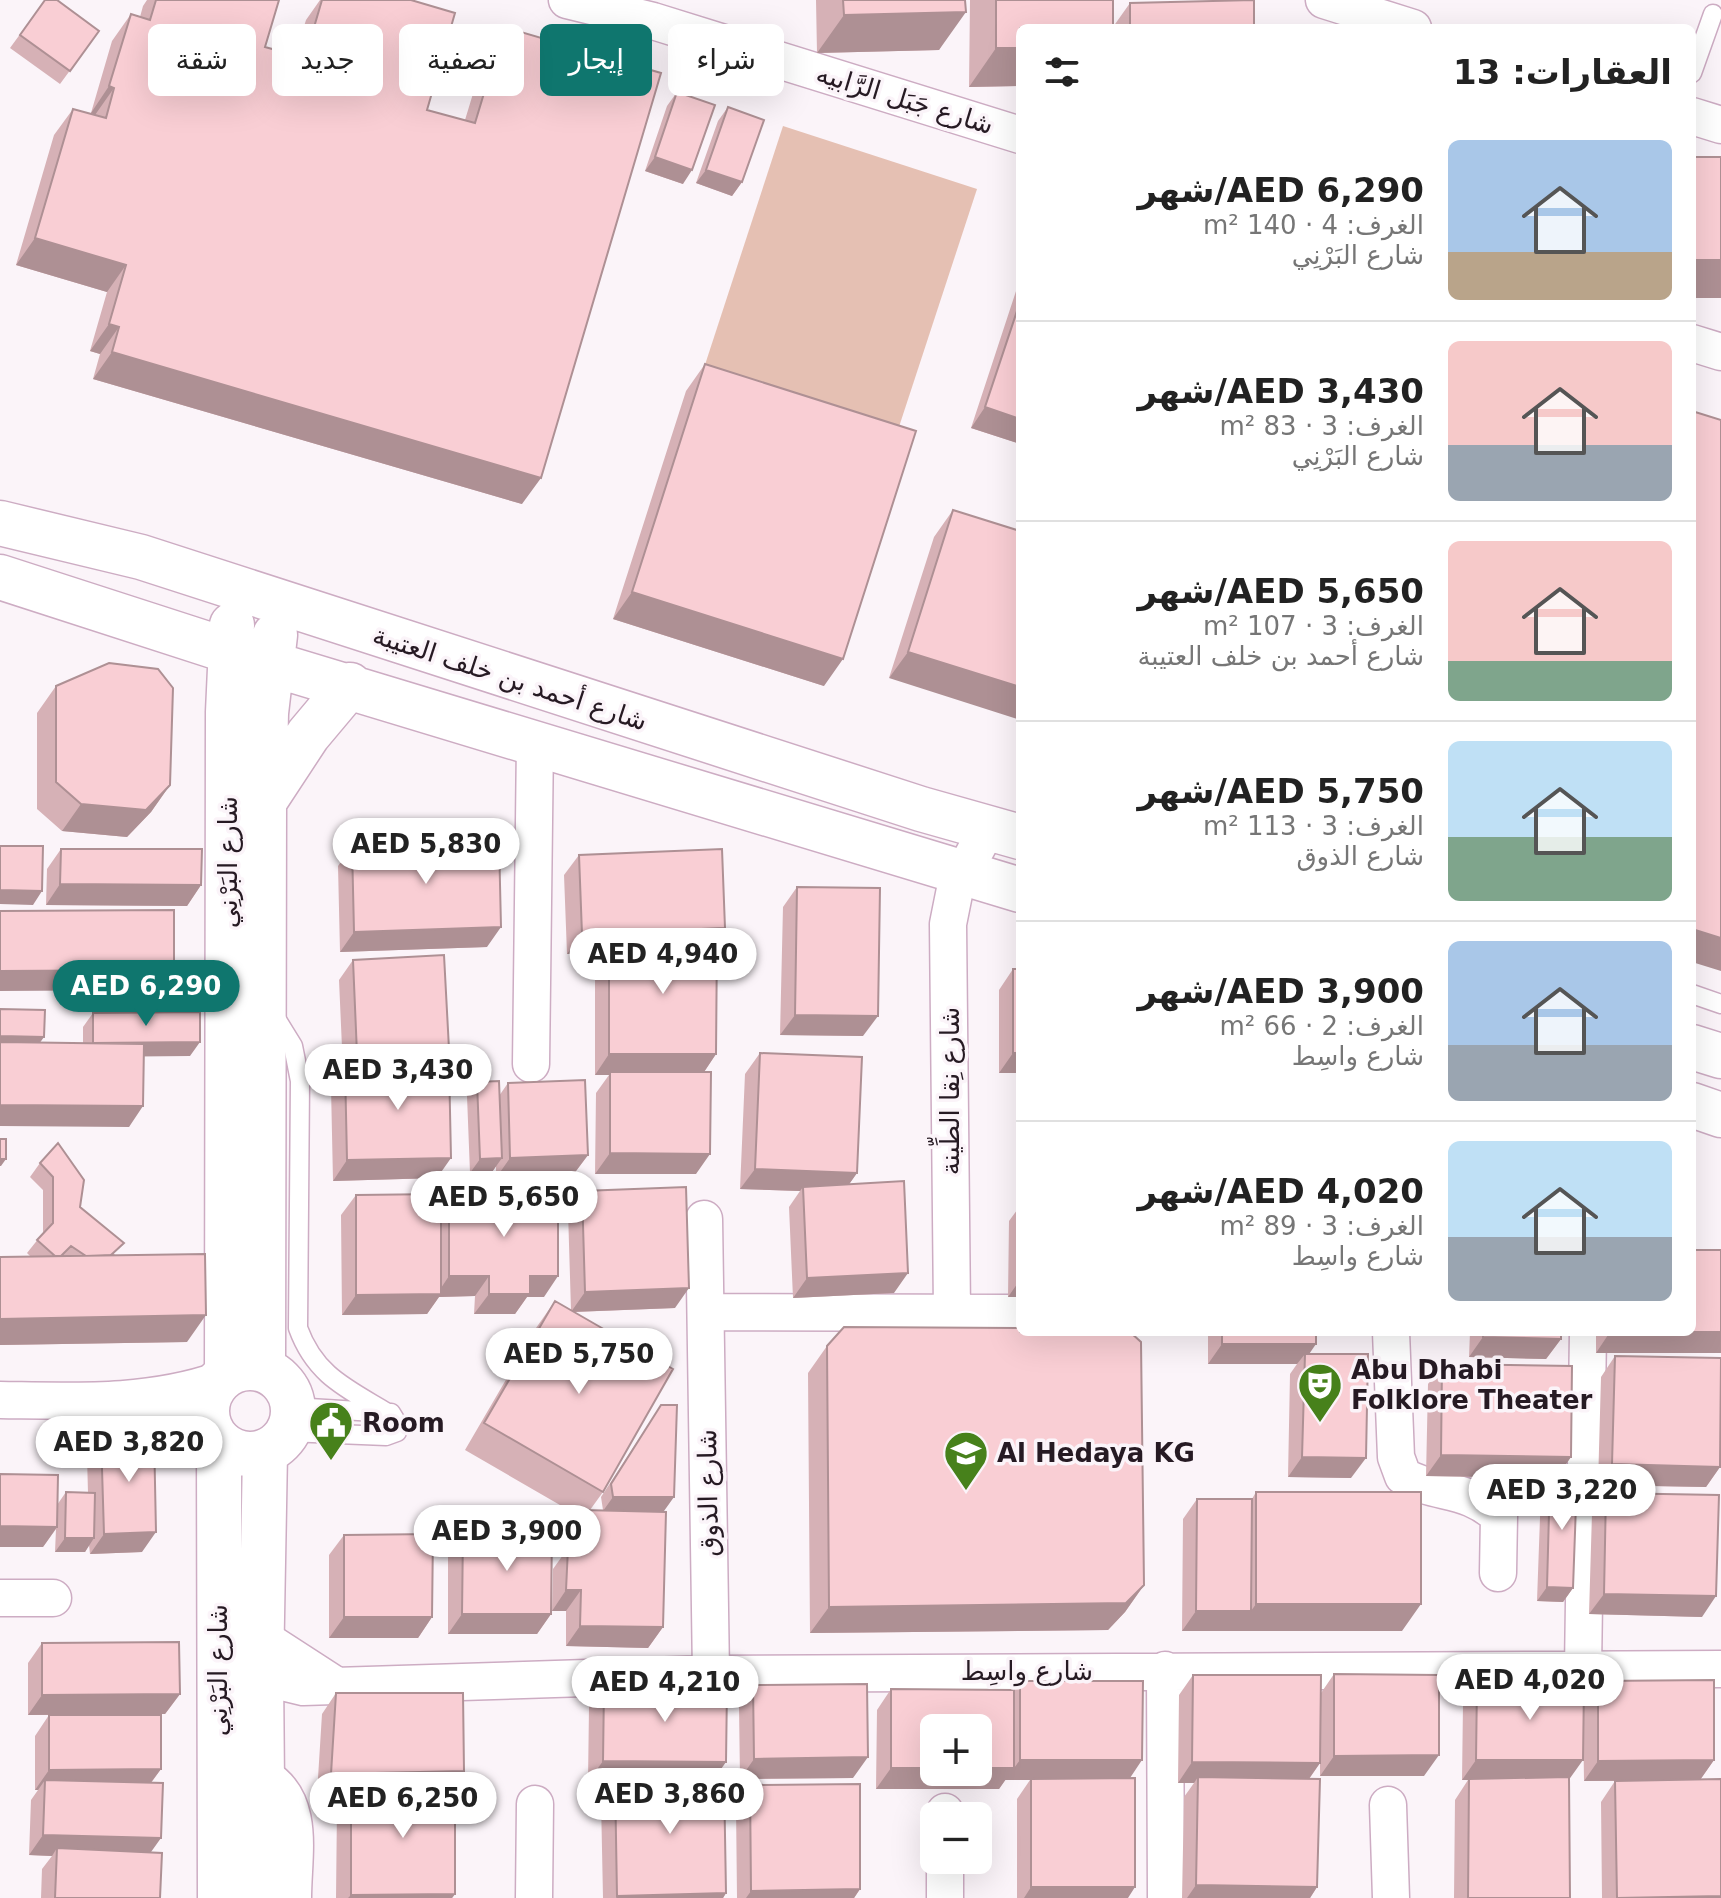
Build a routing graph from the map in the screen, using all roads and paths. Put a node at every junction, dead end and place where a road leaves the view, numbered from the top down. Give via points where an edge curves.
1 (567, 0) edge
2 (1324, 0) edge
3 (654, 10) edge
4 (1713, 14) dead end
5 (1400, 24) edge
6 (1696, 62) edge
7 (1696, 117) edge
8 (1721, 125) edge
9 (1016, 134) edge
10 (1696, 344) edge
11 (1721, 352) edge
12 (0, 523) edge
13 (0, 577) edge
14 (235, 590) junction
15 (281, 605) junction
16 (250, 656) junction
17 (350, 685) junction
18 (535, 741) junction
19 (264, 802) junction
20 (1004, 832) edge
21 (963, 873) junction
22 (1016, 889) edge
23 (1696, 995) edge
24 (262, 1002) junction
25 (1721, 1004) edge
26 (1696, 1048) edge
27 (1721, 1056) edge
28 (531, 1064) dead end
29 (1696, 1106) edge
30 (1721, 1115) edge
31 (704, 1219) dead end
32 (706, 1312) junction
33 (952, 1312) junction
34 (1016, 1313) edge
35 (1391, 1336) edge
36 (1588, 1336) edge
37 (237, 1375) junction
38 (0, 1400) edge
39 (110, 1402) junction
40 (282, 1430) junction
41 (217, 1440) junction
42 (217, 1537) junction
43 (1498, 1573) dead end
44 (0, 1598) edge
45 (53, 1598) dead end
46 (262, 1655) junction
47 (1583, 1669) junction
48 (1721, 1669) edge
49 (1165, 1670) junction
50 (711, 1674) junction
51 (265, 1777) junction
52 (535, 1804) dead end
53 (1388, 1805) dead end
54 (945, 1874) edge
55 (220, 1898) edge
56 (263, 1898) edge
57 (293, 1898) edge
58 (534, 1898) edge
59 (945, 1898) edge
60 (1166, 1898) edge
61 (1391, 1898) edge

1 - 3 street, شارع جَبَل الرَّابيه
2 - 5 street
3 - 9 street, شارع جَبَل الرَّابيه
4 - 6 lane
7 - 8 street
10 - 11 street
12 - 14 street, شارع أحمد بن خلف العتيبة via 141,557
13 - 16 street, شارع أحمد بن خلف العتيبة
14 - 15 street, شارع أحمد بن خلف العتيبة
14 - 16 street, شارع البَرْنِي
15 - 16 street, شارع البَرْنِي
15 - 20 street, شارع أحمد بن خلف العتيبة
16 - 17 street, شارع أحمد بن خلف العتيبة
16 - 19 street, شارع البَرْنِي
16 - 37 street, شارع البَرْنِي
17 - 18 street, شارع أحمد بن خلف العتيبة
17 - 19 street via 308,735
18 - 21 street, شارع أحمد بن خلف العتيبة
18 - 28 street, شارع أحمد بن خلف العتيبة
19 - 24 street, شارع البَرْنِي
20 - 21 street, شارع نِقا الطِّينة
21 - 22 street, شارع أحمد بن خلف العتيبة
21 - 33 street, شارع نِقا الطِّينة via 948,924
23 - 25 lane
24 - 37 street, شارع البَرْنِي
24 - 40 lane via 285,1029 298,1063 298,1328 319,1369 386,1412
26 - 27 street
29 - 30 street
31 - 32 street, شارع الذوق
32 - 33 street
32 - 50 street, شارع الذوق
33 - 34 street
35 - 43 street via 1396,1457 1403,1476 1422,1487 1469,1494 1499,1516
36 - 47 street
37 - 39 street via 166,1396
37 - 40 street via 281,1381
37 - 41 street via 210,1393 206,1409
38 - 39 street
39 - 41 street via 165,1416
40 - 41 street via 241,1454
40 - 46 street, شارع البَرْنِي
41 - 42 street, شارع البَرْنِي
42 - 46 street via 232,1576 235,1652
42 - 55 street, شارع البَرْنِي
44 - 45 street
46 - 50 street, شارع واسِط via 274,1680 303,1687
46 - 51 street, شارع البَرْنِي
47 - 48 street, شارع واسِط
47 - 49 street, شارع واسِط
49 - 50 street, شارع واسِط
49 - 60 street
51 - 56 street, شارع البَرْنِي
51 - 57 street via 280,1786 292,1808
52 - 58 street
53 - 61 street
54 - 59 street

